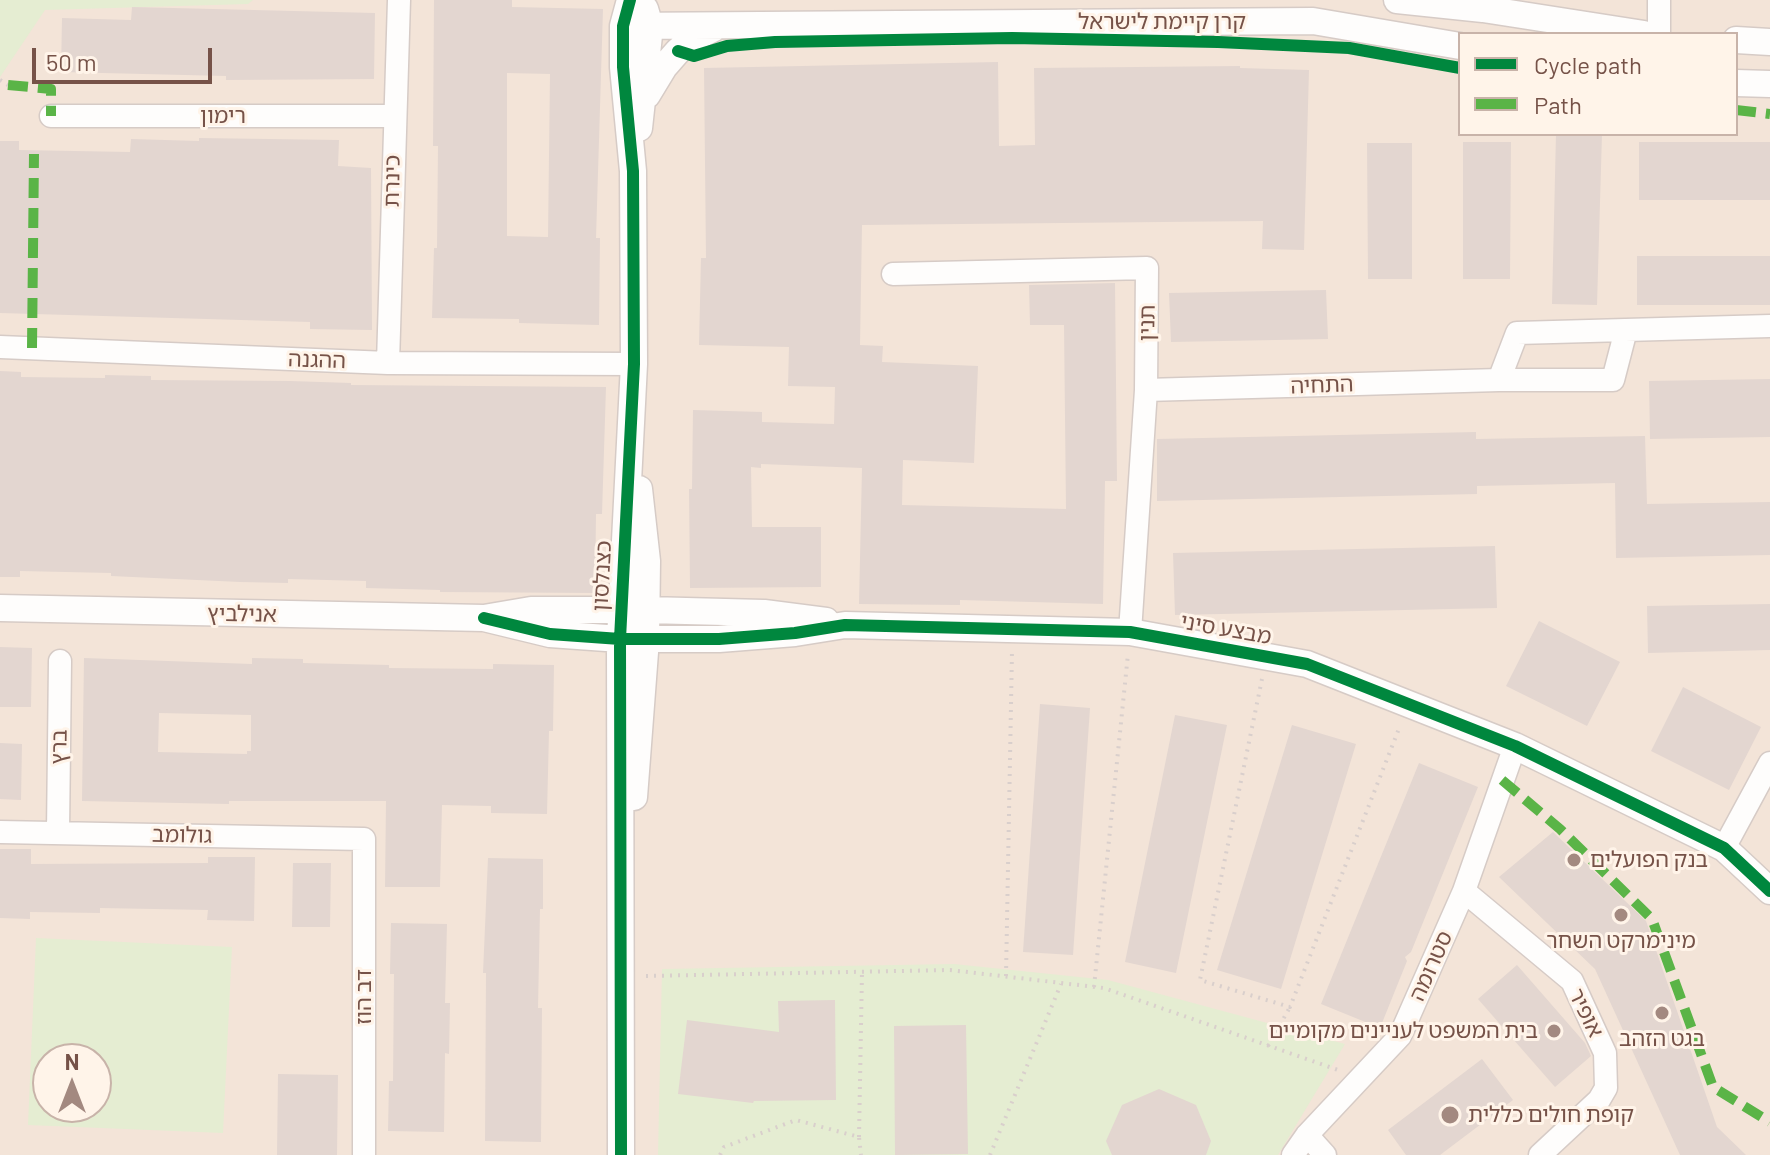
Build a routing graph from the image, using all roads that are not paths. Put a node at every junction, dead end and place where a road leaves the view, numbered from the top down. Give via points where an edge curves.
1 (399, 0) edge
2 (630, 0) edge
3 (642, 0) edge
4 (1397, 0) edge
5 (1659, 0) edge
6 (1450, 3) edge
7 (623, 26) junction
8 (650, 26) junction
9 (718, 26) junction
10 (1631, 32) edge
11 (1659, 32) edge
12 (1738, 40) edge
13 (1770, 42) edge
14 (1458, 46) edge
15 (1738, 83) edge
16 (1770, 84) edge
17 (643, 101) junction
18 (51, 116) dead end
19 (394, 116) junction
20 (633, 171) junction
21 (893, 274) dead end
22 (1770, 326) edge
23 (1626, 330) junction
24 (0, 347) edge
25 (388, 363) junction
26 (634, 364) junction
27 (1499, 380) junction
28 (1146, 390) junction
29 (0, 608) edge
30 (634, 609) junction
31 (484, 618) junction
32 (845, 625) junction
33 (1130, 632) junction
34 (620, 639) junction
35 (646, 639) junction
36 (60, 661) dead end
37 (1515, 746) junction
38 (1770, 763) edge
39 (0, 832) edge
40 (58, 832) junction
41 (364, 839) joint
42 (1724, 848) junction
43 (1464, 891) junction
44 (1770, 891) edge
45 (621, 899) junction
46 (1307, 1135) junction
47 (364, 1155) edge
48 (621, 1155) edge
49 (1293, 1155) edge
50 (1325, 1155) edge
51 (1540, 1155) edge

1 - 19 street, כינרת
2 - 7 street, כצנלסון
3 - 8 street, כצנלסון
4 - 6 street
5 - 11 street
6 - 10 street
7 - 8 street, קרן קיימת לישראל
7 - 20 street, כצנלסון
8 - 9 street, קרן קיימת לישראל
8 - 17 street, כצנלסון
9 - 14 street, קרן קיימת לישראל via 1313,21
9 - 17 street via 678,51
12 - 13 street
15 - 16 street
17 - 20 street, כצנלסון
18 - 19 street, רימון
19 - 25 street, כינרת
20 - 26 street, כצנלסון
21 - 28 street, תנין via 1147,268
22 - 23 street
23 - 27 street via 1517,333
23 - 27 street, התחיה via 1613,380
24 - 25 street, ההגנה
25 - 26 street, ההגנה
26 - 30 street, כצנלסון via 632,438 647,561
27 - 28 street, התחיה
28 - 33 street, תנין
29 - 31 street, אנילביץ
30 - 31 street, מבצע סיני via 531,610
30 - 32 street, מבצע סיני via 764,613
30 - 34 street, כצנלסון
30 - 35 street, כצנלסון
31 - 34 street, מבצע סיני via 550,634
32 - 33 street, מבצע סיני
32 - 35 street, מבצע סיני via 759,636
33 - 37 street, מבצע סיני via 1307,664
34 - 35 street, מבצע סיני
34 - 45 street, כצנלסון
35 - 45 street, כצנלסון via 638,770
36 - 40 street, ברץ
37 - 42 street, מבצע סיני
37 - 43 street, סטרומה
38 - 42 street
39 - 40 street, גולומב
40 - 41 street, גולומב
41 - 47 street, דב הוז
42 - 44 street, מבצע סיני
43 - 46 street, סטרומה via 1400,1036
43 - 51 street, אופיר via 1572,981 1605,1053 1606,1088 1599,1100
45 - 48 street, כצנלסון
46 - 49 street, סטרומה
46 - 50 street

